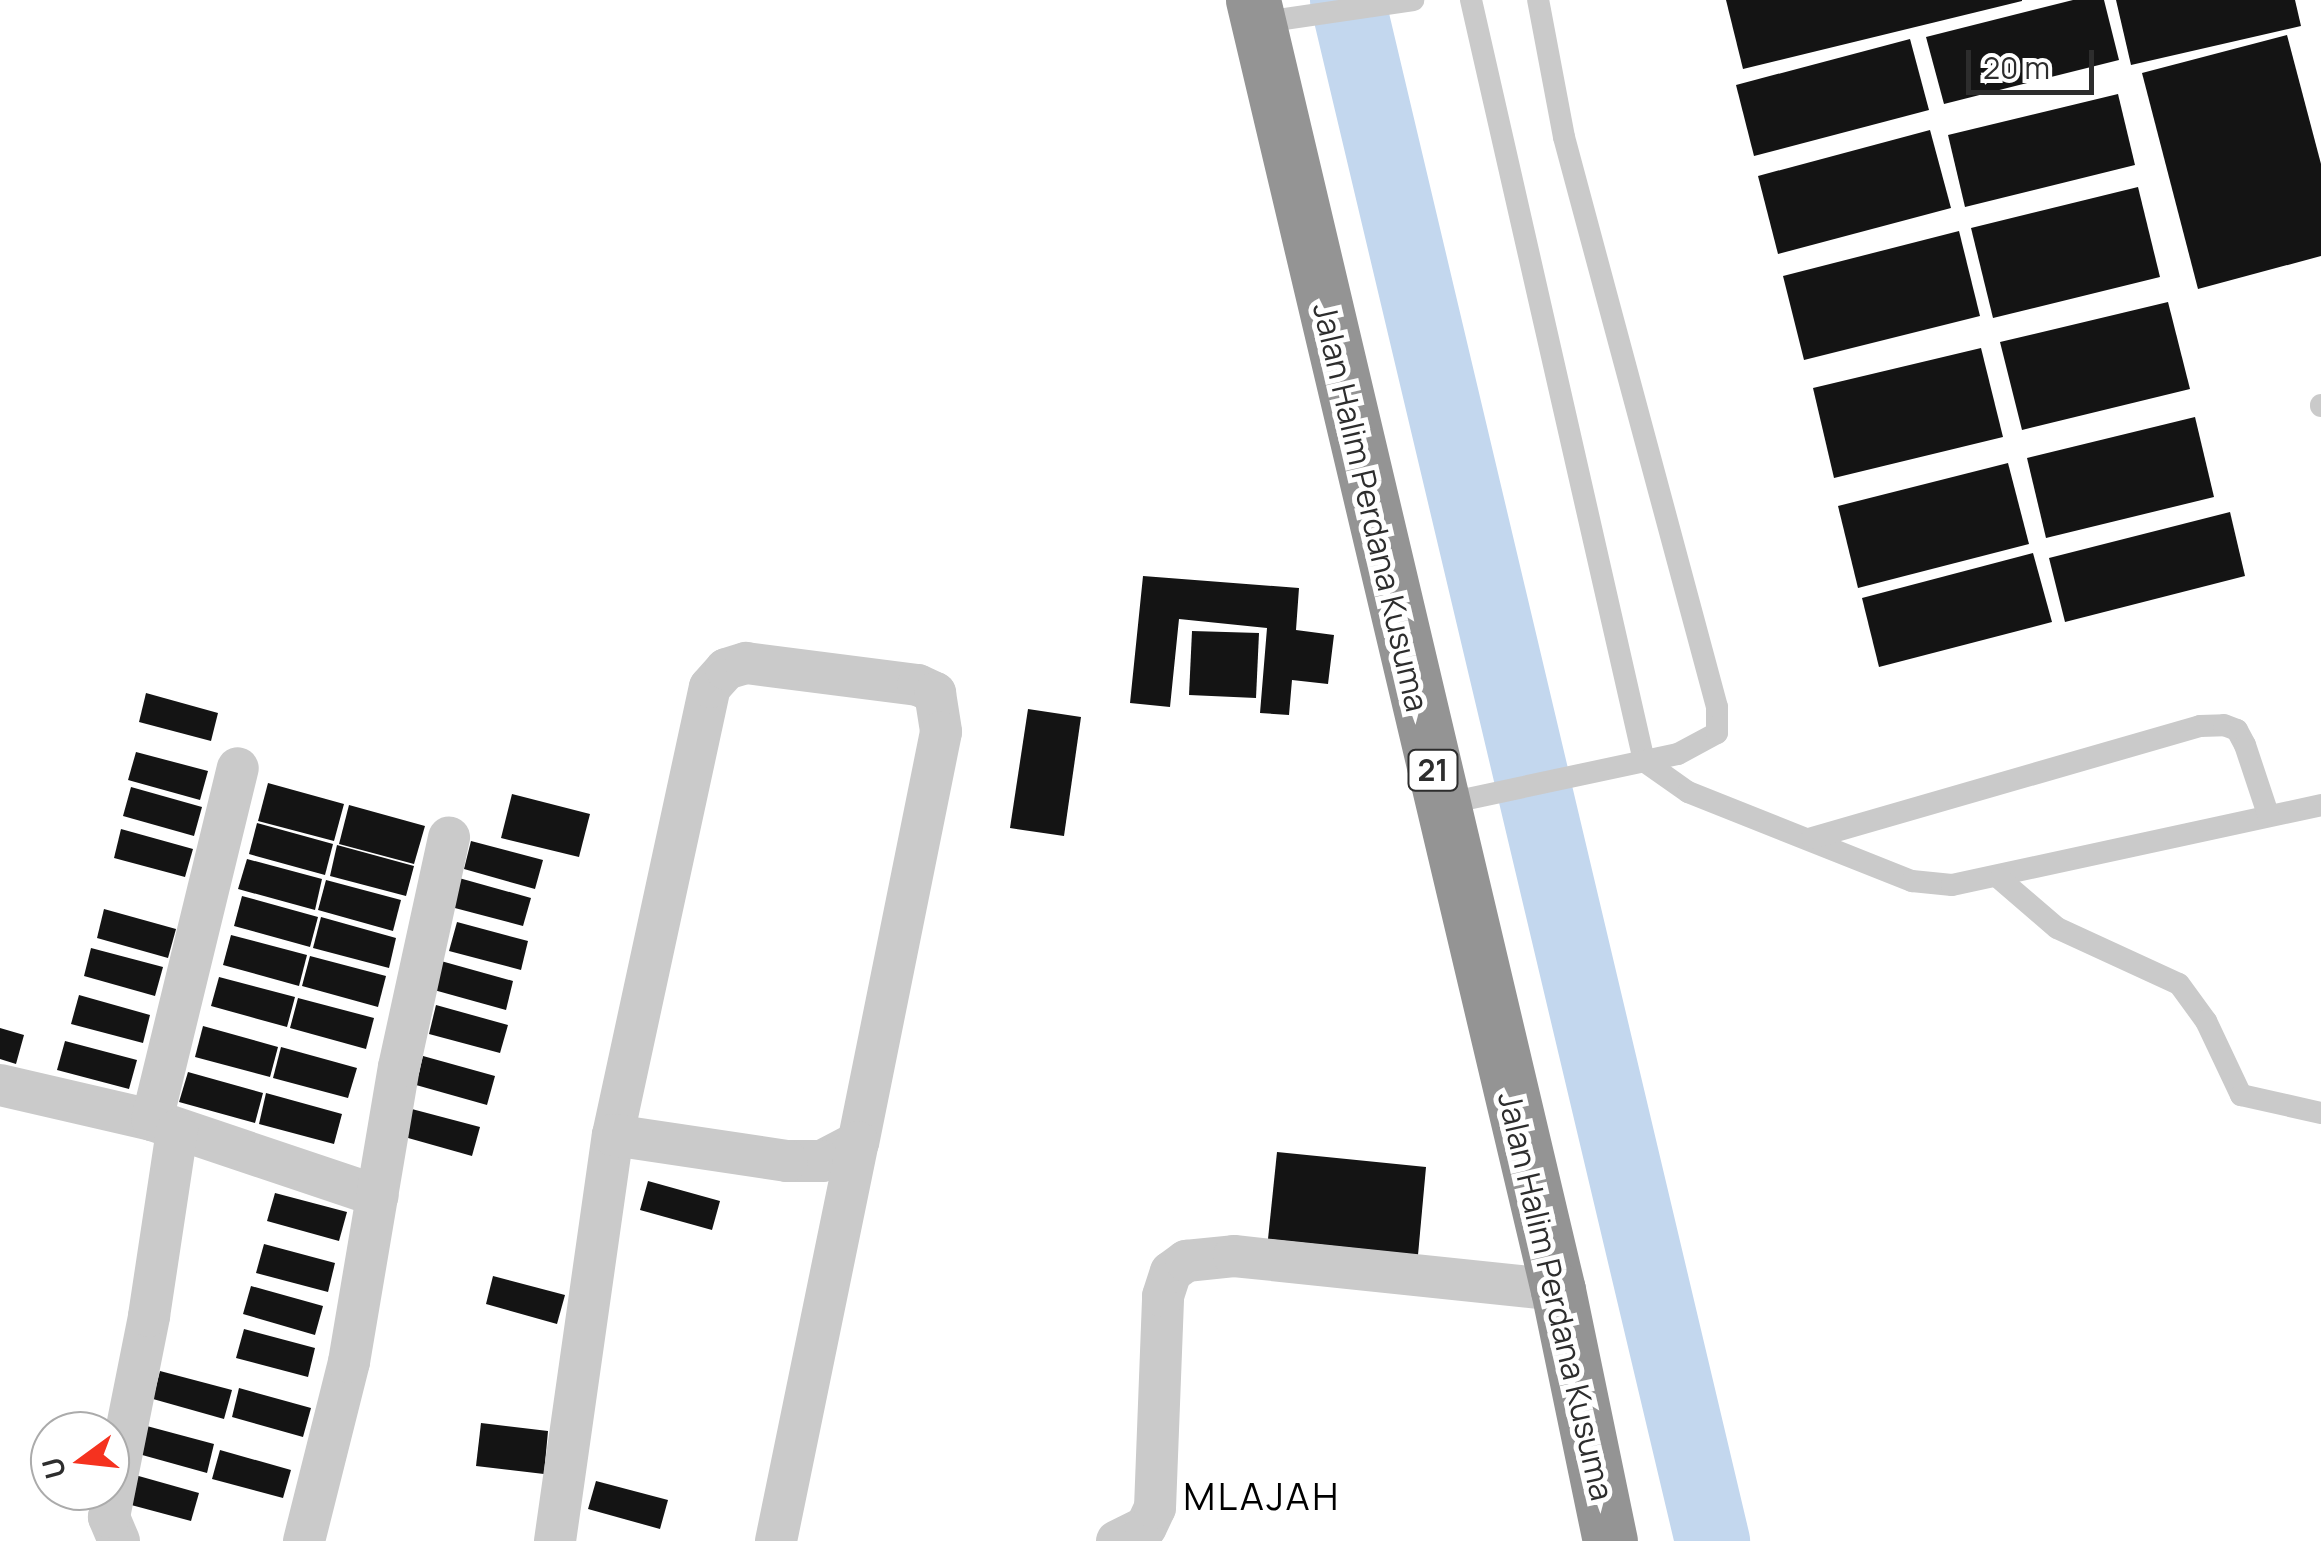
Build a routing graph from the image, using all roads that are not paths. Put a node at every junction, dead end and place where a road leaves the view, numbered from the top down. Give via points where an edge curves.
1 (1471, 0) edge
2 (1538, 0) edge
3 (1403, 1) edge
4 (1272, 12) edge
5 (1644, 761) junction
6 (238, 768) dead end
7 (1467, 800) junction
8 (2321, 805) edge
9 (2268, 814) junction
10 (450, 837) dead end
11 (1812, 838) junction
12 (2000, 879) junction
13 (0, 1085) edge
14 (2321, 1113) edge
15 (164, 1125) junction
16 (614, 1135) junction
17 (858, 1142) junction
18 (378, 1196) junction
19 (1558, 1290) junction
20 (119, 1541) edge
21 (304, 1541) edge
22 (555, 1541) edge
23 (776, 1541) edge
24 (1117, 1541) edge
25 (1610, 1541) edge

1 - 5 lane
2 - 5 lane via 1564,138 1717,708 1717,733 1704,745
3 - 4 lane
4 - 7 highway, Jalan Halim Perdana Kusuma / 21
5 - 7 lane
5 - 11 lane via 1688,792
6 - 15 street
7 - 19 highway, Jalan Halim Perdana Kusuma / 21
8 - 9 lane
9 - 11 lane via 2236,730 2200,726
9 - 12 lane
10 - 18 street
11 - 12 lane via 1912,880 1952,885
12 - 14 lane via 2057,928 2179,984 2206,1021 2241,1095
13 - 15 street
15 - 18 street
15 - 20 street via 150,1316 109,1517
16 - 17 street via 787,1161 822,1161
16 - 17 street via 697,729 710,688 726,670 746,663 918,685 935,693 941,708
16 - 22 street
17 - 23 street
18 - 21 street via 350,1362
19 - 24 street via 1234,1256 1186,1261 1171,1272 1163,1296 1155,1508 1146,1527
19 - 25 highway, Jalan Halim Perdana Kusuma / 21

